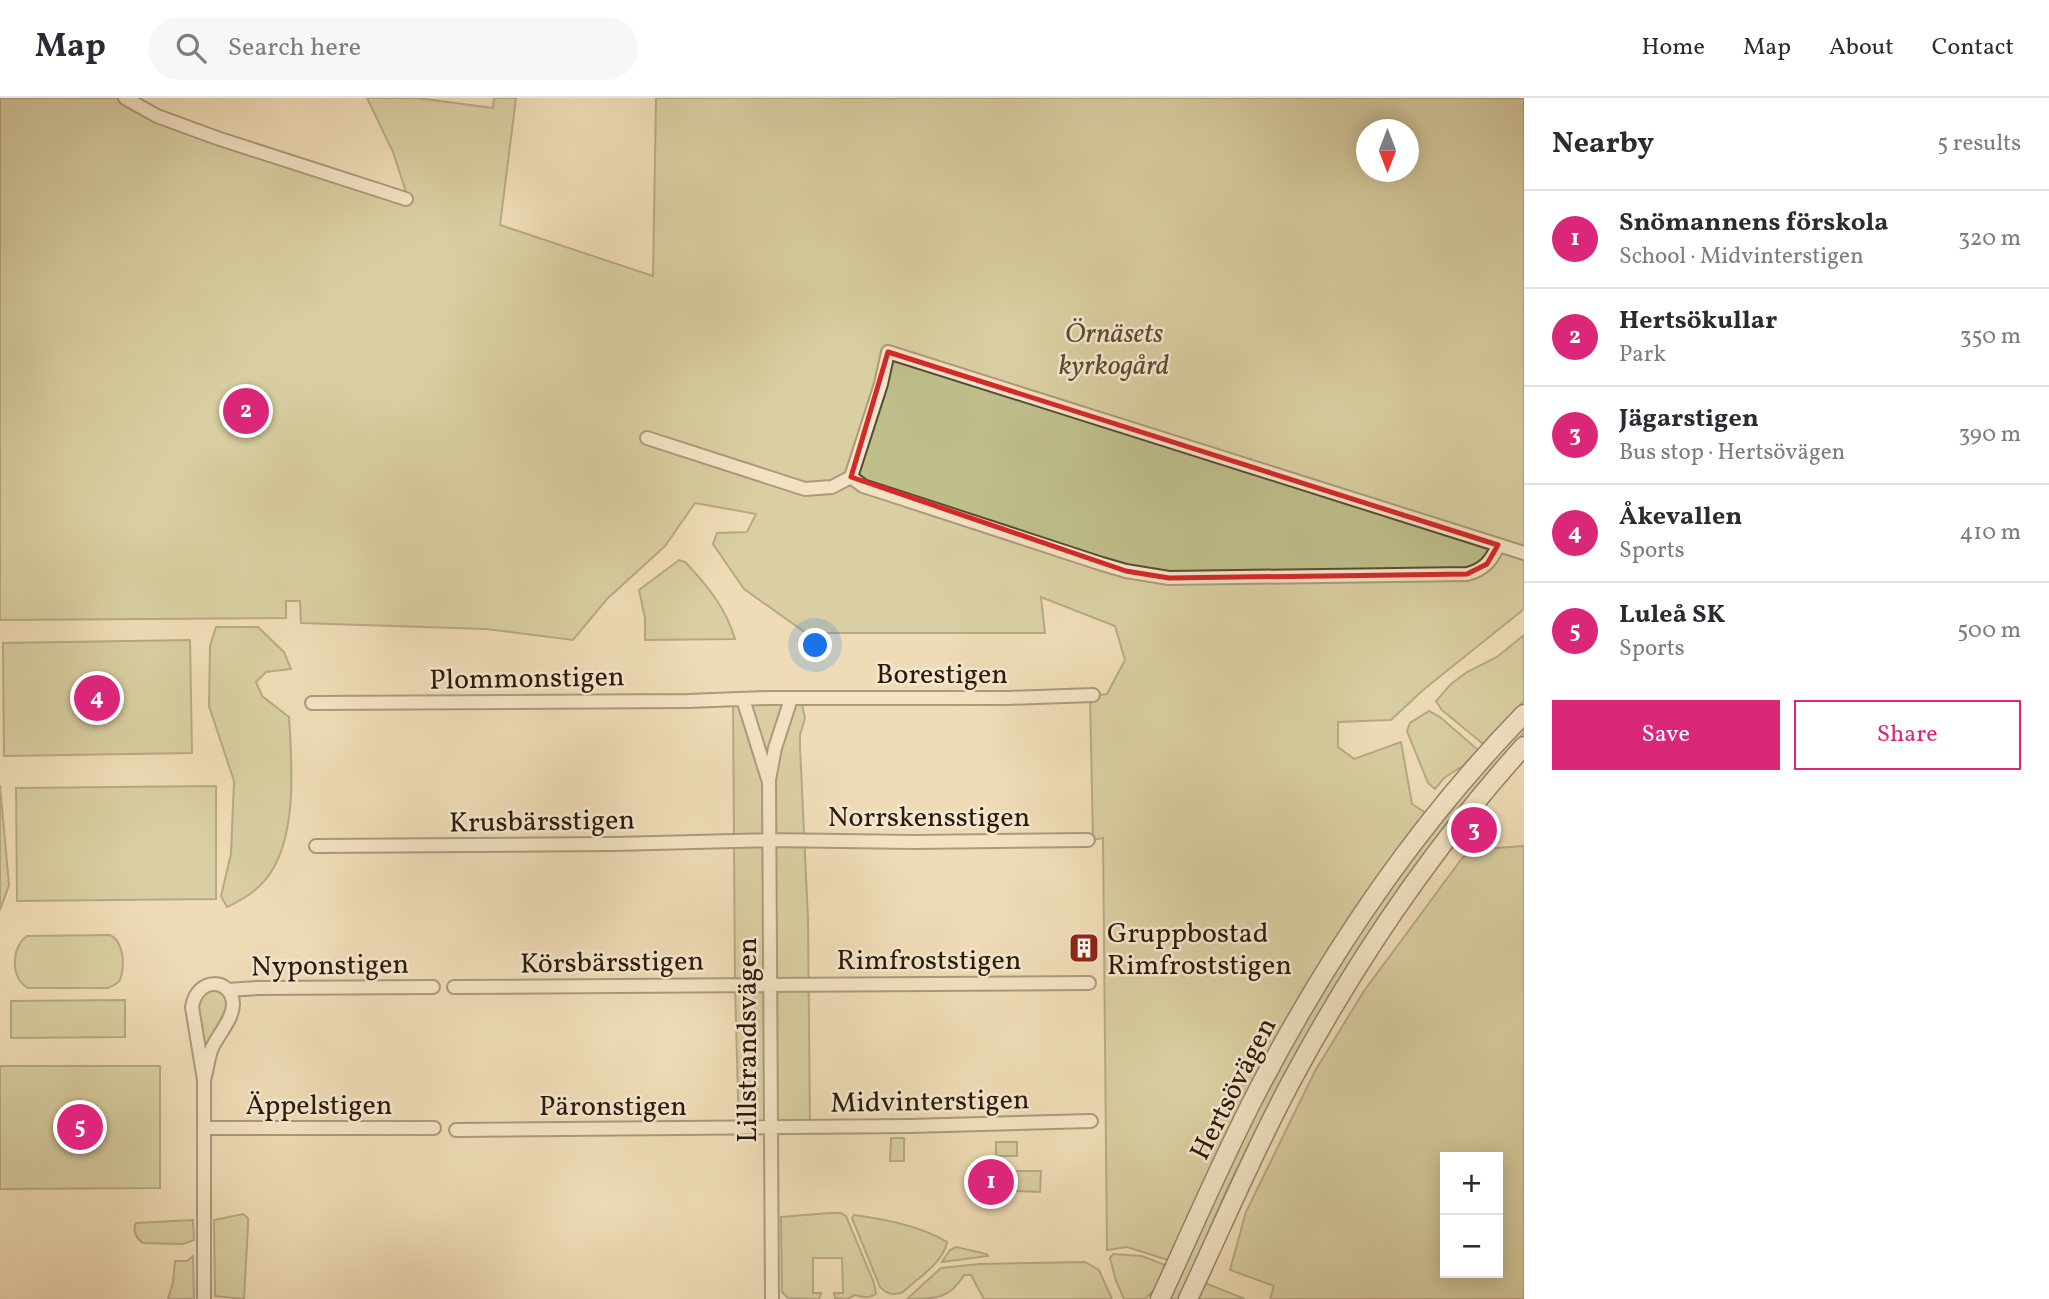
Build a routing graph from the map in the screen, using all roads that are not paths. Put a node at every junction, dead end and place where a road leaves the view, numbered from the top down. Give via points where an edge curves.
1 (125, 98) edge
2 (406, 199) dead end
3 (646, 438) dead end
4 (851, 477) junction
5 (1498, 545) junction
6 (1524, 553) edge
7 (1093, 695) dead end
8 (743, 699) junction
9 (791, 699) junction
10 (312, 703) dead end
11 (1524, 714) edge
12 (1524, 746) edge
13 (769, 780) junction
14 (769, 840) junction
15 (1088, 840) dead end
16 (316, 846) dead end
17 (770, 984) junction
18 (1089, 984) dead end
19 (433, 986) dead end
20 (454, 986) dead end
21 (228, 990) junction
22 (204, 1080) junction
23 (1091, 1121) dead end
24 (204, 1128) junction
25 (434, 1128) dead end
26 (771, 1128) junction
27 (456, 1130) dead end
28 (204, 1299) edge
29 (772, 1299) edge
30 (1160, 1299) edge
31 (1188, 1299) edge

1 - 2 street via 157,116 217,138
3 - 4 street via 805,489 832,487
4 - 5 street via 863,486 1101,564 1169,578 1467,574 1488,564
4 - 5 street via 888,352
5 - 6 street
7 - 9 street, Borestigen
8 - 9 street
8 - 10 street, Plommonstigen
8 - 13 street, Lillstrandsvägen
9 - 13 street, Lillstrandsvägen
11 - 30 main road, Hertsövägen via 1425,825 1311,994 1253,1100
12 - 31 main road, Hertsövägen via 1427,867 1352,974 1249,1164
13 - 14 street, Lillstrandsvägen
14 - 15 street, Norrskensstigen
14 - 16 street, Krusbärsstigen
14 - 17 street, Lillstrandsvägen
17 - 18 street, Rimfroststigen
17 - 20 street, Körsbärsstigen
17 - 26 street, Lillstrandsvägen
19 - 21 street, Nyponstigen
21 - 22 street via 233,1007 212,1049
21 - 22 street, Nyponstigen via 208,985 194,996
22 - 24 street
23 - 26 street, Midvinterstigen
24 - 25 street, Äppelstigen
24 - 28 street
26 - 27 street, Päronstigen
26 - 29 street, Lillstrandsvägen

